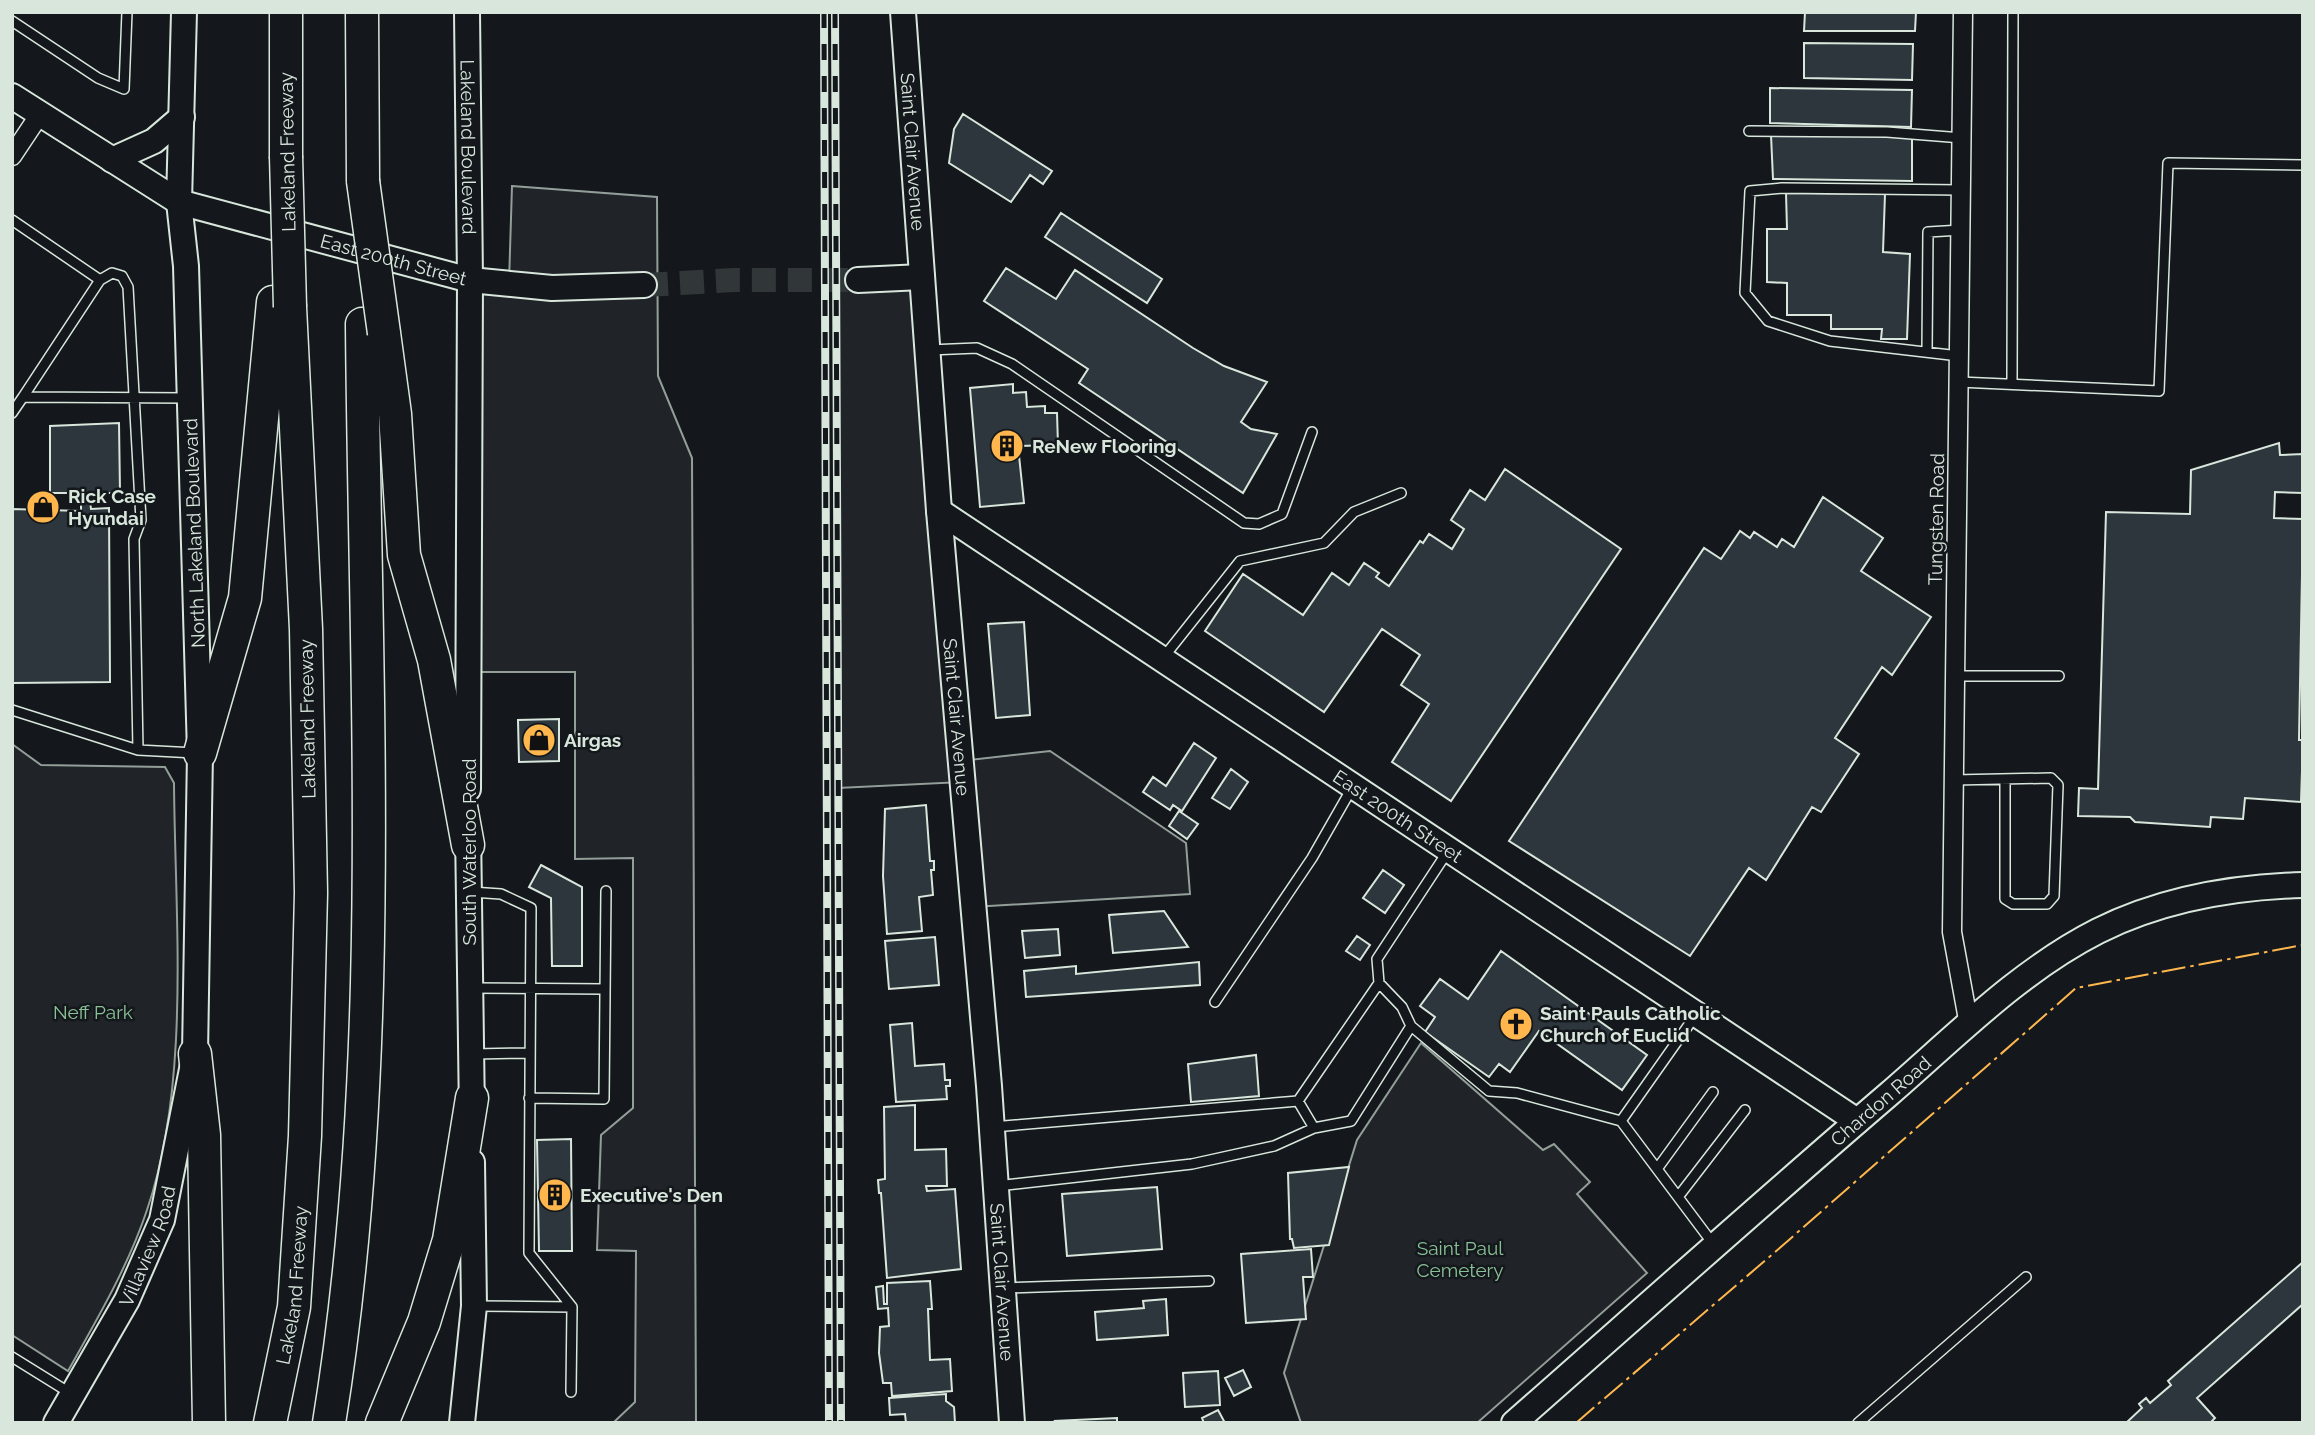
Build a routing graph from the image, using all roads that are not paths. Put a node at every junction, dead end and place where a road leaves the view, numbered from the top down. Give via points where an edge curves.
1 (127, 12) edge
2 (184, 12) edge
3 (286, 12) edge
4 (362, 12) edge
5 (467, 12) edge
6 (903, 12) edge
7 (1963, 12) edge
8 (2013, 12) edge
9 (12, 21) edge
10 (12, 96) edge
11 (40, 114) junction
12 (182, 117) junction
13 (1749, 131) dead end
14 (1962, 138) junction
15 (12, 156) edge
16 (112, 160) junction
17 (2303, 165) edge
18 (1961, 190) junction
19 (179, 202) junction
20 (12, 220) edge
21 (1961, 230) junction
22 (922, 277) junction
23 (100, 280) junction
24 (470, 280) junction
25 (858, 280) tunnel mouth
26 (644, 285) tunnel mouth
27 (281, 305) junction
28 (373, 329) junction
29 (927, 350) junction
30 (1927, 352) junction
31 (1959, 356) junction
32 (1959, 382) junction
33 (2012, 384) junction
34 (23, 397) junction
35 (136, 397) junction
36 (190, 398) junction
37 (12, 413) edge
38 (1312, 432) dead end
39 (1401, 493) dead end
40 (939, 511) junction
41 (1162, 660) junction
42 (1955, 676) junction
43 (2059, 676) dead end
44 (12, 710) edge
45 (138, 750) junction
46 (200, 753) junction
47 (2005, 779) junction
48 (1954, 780) junction
49 (1353, 787) junction
50 (468, 845) junction
51 (1448, 850) junction
52 (2303, 885) edge
53 (468, 891) junction
54 (606, 891) dead end
55 (1379, 983) junction
56 (470, 988) junction
57 (530, 988) junction
58 (604, 989) junction
59 (1215, 1002) dead end
60 (1696, 1014) junction
61 (1969, 1025) junction
62 (1411, 1026) junction
63 (528, 1053) junction
64 (195, 1054) junction
65 (471, 1054) junction
66 (1713, 1092) dead end
67 (472, 1098) junction
68 (529, 1098) junction
69 (1298, 1101) junction
70 (1745, 1110) dead end
71 (1621, 1121) junction
72 (1857, 1121) junction
73 (992, 1127) junction
74 (1314, 1128) junction
75 (1657, 1169) junction
76 (996, 1186) junction
77 (1678, 1197) junction
78 (1715, 1246) junction
79 (2026, 1277) dead end
80 (1209, 1281) dead end
81 (1003, 1288) junction
82 (474, 1306) junction
83 (572, 1307) junction
84 (12, 1357) edge
85 (571, 1392) dead end
86 (73, 1394) junction
87 (56, 1423) edge
88 (209, 1423) edge
89 (270, 1423) edge
90 (329, 1423) edge
91 (382, 1423) edge
92 (462, 1423) edge
93 (1012, 1423) edge
94 (1514, 1423) edge
95 (1858, 1423) edge

1 - 9 lane via 124,89 98,78
2 - 12 street, North Lakeland Boulevard
3 - 27 highway, Lakeland Freeway, bridge
4 - 28 highway, bridge via 363,181
5 - 24 street, Lakeland Boulevard
6 - 22 street, Saint Clair Avenue
7 - 14 street, Tungsten Road
8 - 33 lane
10 - 11 street, East 200th Street
11 - 15 street
11 - 16 street, East 200th Street
12 - 16 street via 154,141
12 - 19 street, North Lakeland Boulevard
13 - 14 lane via 1887,132
14 - 18 street, Tungsten Road
16 - 19 street, East 200th Street
17 - 33 lane via 2168,163 2159,391
18 - 21 street, Tungsten Road
18 - 30 lane via 1750,191 1745,293 1768,321 1830,341
19 - 24 street, East 200th Street
19 - 36 street, North Lakeland Boulevard
20 - 23 lane
21 - 30 lane via 1928,232
21 - 31 street, Tungsten Road
22 - 25 street
22 - 29 street, Saint Clair Avenue
23 - 34 lane
23 - 35 lane via 111,273 122,276 128,287
24 - 26 street, East 200th Street via 552,288
24 - 50 street, South Waterloo Road
27 - 46 highway via 245,598
27 - 89 highway, Lakeland Freeway via 306,629 311,893 305,1136 294,1307
28 - 50 highway via 395,414 404,555 434,660
28 - 90 highway via 367,979 359,1160 343,1337
29 - 38 lane via 977,348 1012,364 1244,523 1259,524 1282,514
29 - 40 street, Saint Clair Avenue
30 - 31 lane
31 - 32 street, Tungsten Road
32 - 33 lane
32 - 42 street, Tungsten Road
34 - 35 lane
34 - 37 lane
35 - 36 lane
35 - 45 lane via 141,520 134,539
36 - 46 street, North Lakeland Boulevard
39 - 41 lane via 1354,512 1324,543 1240,561
40 - 41 street, East 200th Street
40 - 73 street, Saint Clair Avenue
41 - 49 street, East 200th Street
42 - 43 lane
42 - 48 street, Tungsten Road
44 - 45 lane
45 - 46 lane
46 - 64 street, North Lakeland Boulevard
47 - 47 lane via 2051,779 2058,785 2054,895 2047,904 2013,904 2005,899
47 - 48 lane
48 - 61 street, Tungsten Road via 1952,932
49 - 51 street, East 200th Street
49 - 59 lane via 1312,858
50 - 53 street, South Waterloo Road
51 - 55 lane via 1377,959
51 - 60 street, East 200th Street
52 - 61 street, Chardon Road via 2199,895 2100,930 2046,960
53 - 56 street, South Waterloo Road
53 - 57 lane via 501,894 531,908
54 - 58 lane
55 - 62 lane via 1402,1007
55 - 69 lane
56 - 57 lane
56 - 65 street, South Waterloo Road
57 - 58 lane
57 - 63 lane
58 - 68 lane via 604,1099
60 - 71 lane
60 - 72 street, East 200th Street
61 - 72 street, Chardon Road
62 - 71 lane via 1481,1087
62 - 74 lane via 1351,1121
63 - 65 lane
63 - 68 lane
64 - 86 street, Villaview Road via 162,1220 127,1300
64 - 88 highway via 204,1135
65 - 67 street, South Waterloo Road
66 - 75 lane
67 - 82 street, South Waterloo Road
67 - 91 highway via 449,1240 424,1322
68 - 83 lane via 529,1253
69 - 73 lane
69 - 74 lane
70 - 77 lane
71 - 75 lane
72 - 78 street, Chardon Road
73 - 76 street, Saint Clair Avenue
74 - 76 lane via 1274,1146 1192,1164
75 - 77 lane
76 - 81 street, Saint Clair Avenue
77 - 78 lane
78 - 94 street, Chardon Road
79 - 95 lane
80 - 81 lane
81 - 93 street, Saint Clair Avenue
82 - 83 lane
82 - 92 street, South Waterloo Road
83 - 85 lane
84 - 86 lane
86 - 87 street, Villaview Road

